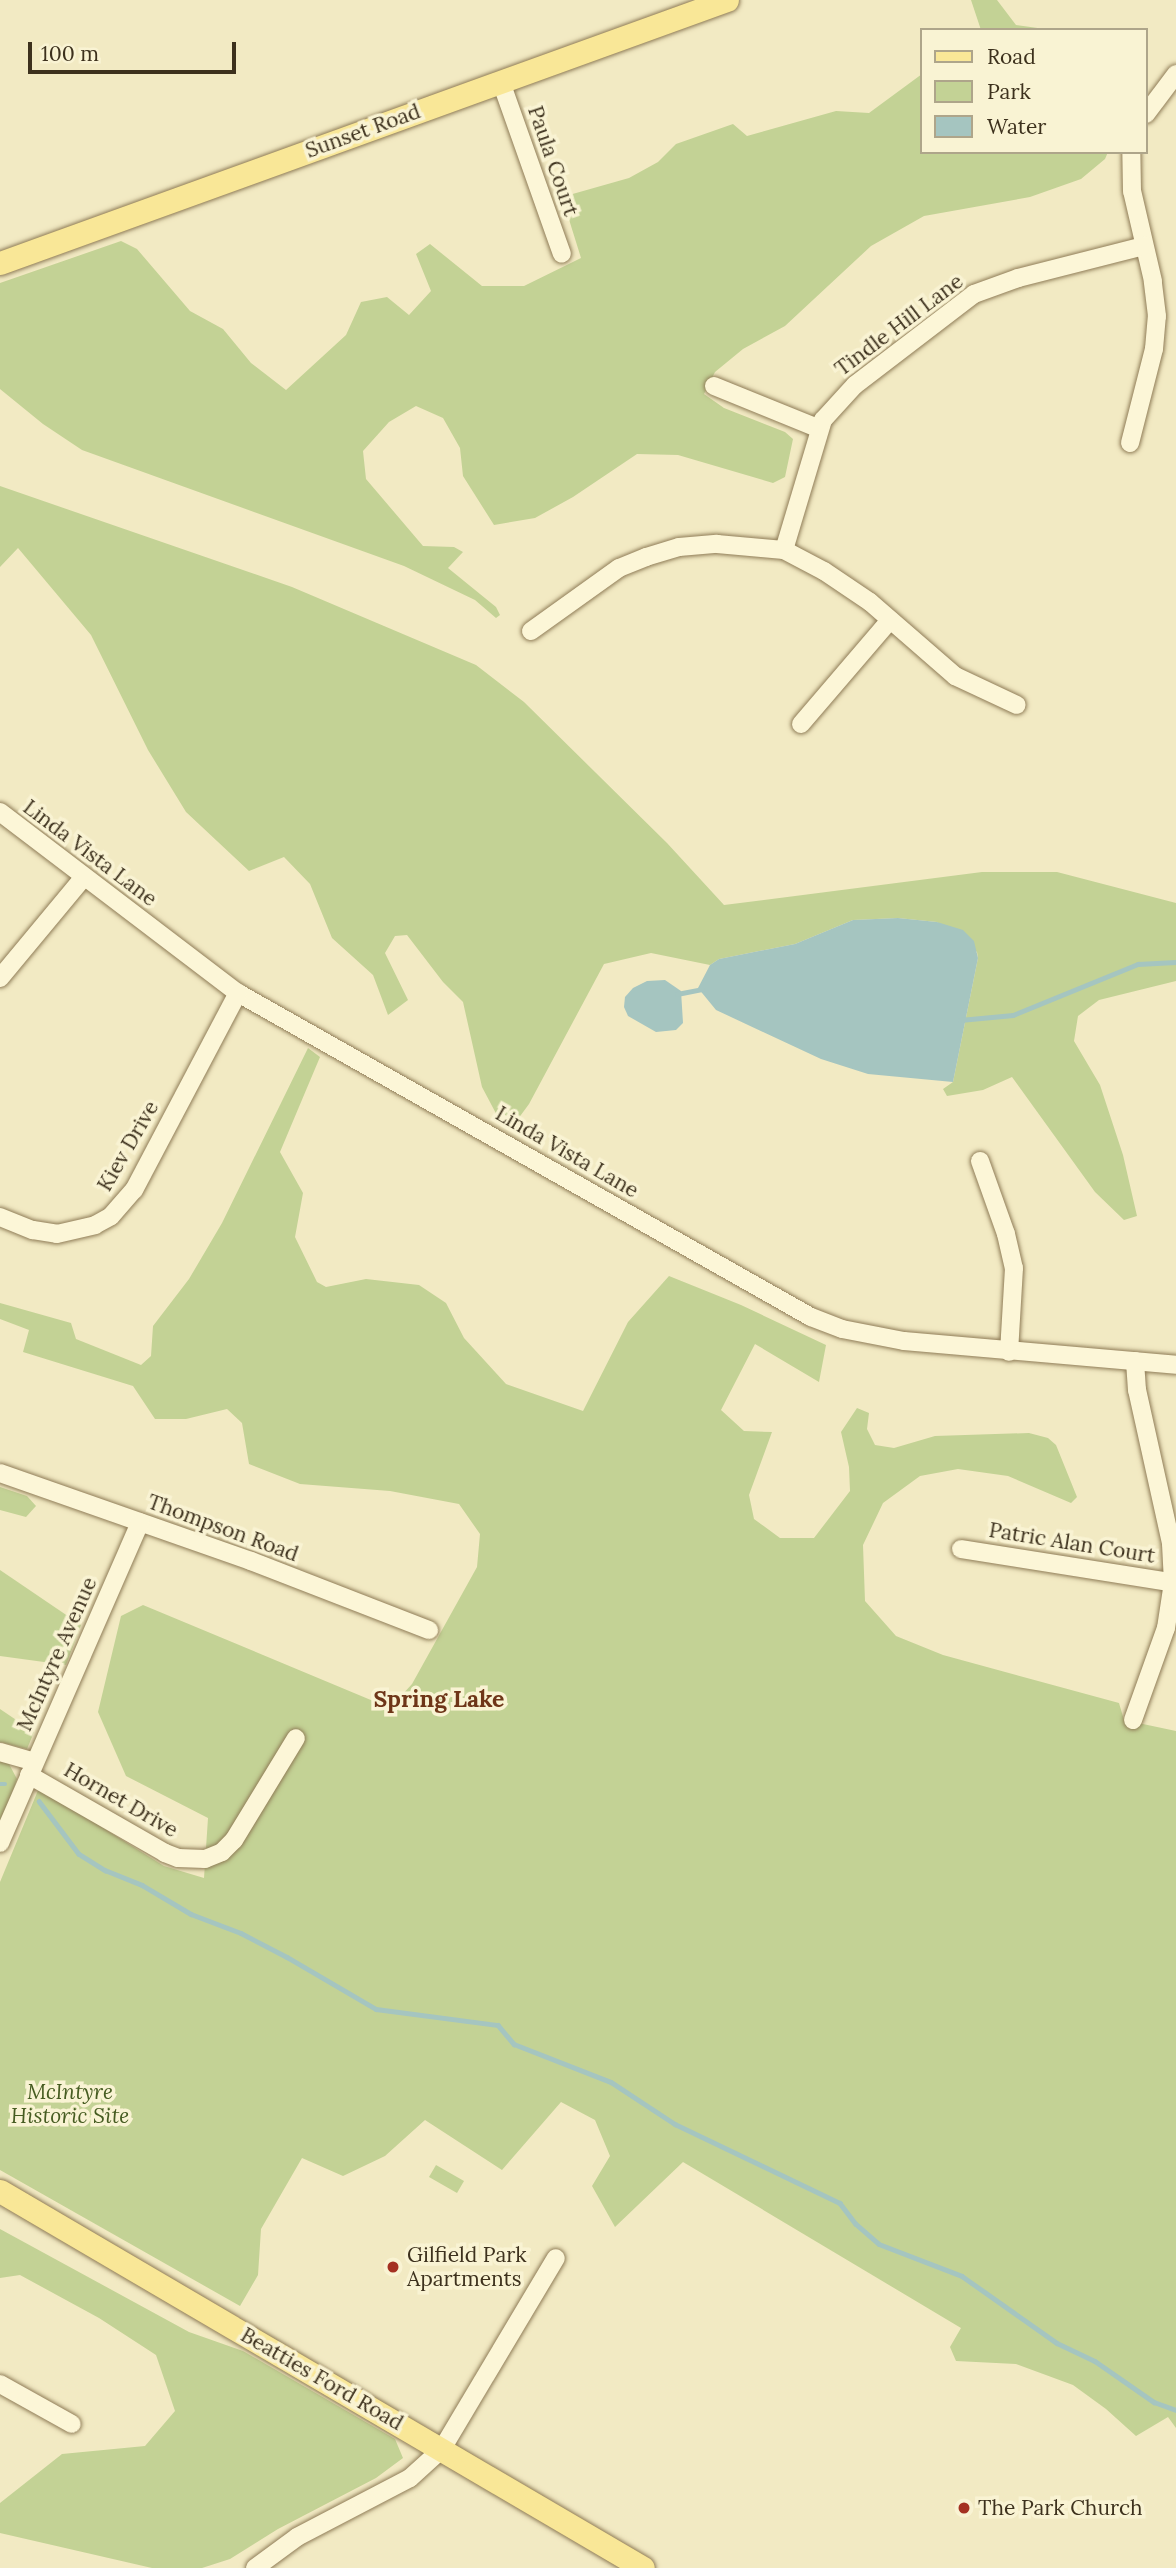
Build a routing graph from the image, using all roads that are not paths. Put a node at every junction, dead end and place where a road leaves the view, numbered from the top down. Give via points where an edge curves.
1 (727, 0) edge
2 (1176, 74) edge
3 (501, 82) junction
4 (1148, 111) edge
5 (1131, 154) edge
6 (1144, 246) junction
7 (562, 254) dead end
8 (0, 262) edge
9 (714, 386) dead end
10 (820, 429) junction
11 (1130, 443) dead end
12 (784, 550) junction
13 (890, 620) junction
14 (531, 631) dead end
15 (1017, 705) dead end
16 (801, 724) dead end
17 (0, 812) edge
18 (83, 878) junction
19 (0, 978) edge
20 (238, 993) junction
21 (980, 1161) dead end
22 (0, 1217) edge
23 (1009, 1352) junction
24 (1135, 1361) junction
25 (1176, 1365) edge
26 (0, 1473) edge
27 (140, 1522) junction
28 (961, 1549) dead end
29 (1174, 1582) edge
30 (429, 1630) dead end
31 (1133, 1720) dead end
32 (296, 1738) dead end
33 (0, 1752) edge
34 (32, 1768) junction
35 (0, 1843) edge
36 (0, 2191) edge
37 (556, 2258) dead end
38 (0, 2384) edge
39 (72, 2424) dead end
40 (442, 2449) junction
41 (255, 2568) edge
42 (643, 2568) edge

1 - 3 main road, Sunset Road
2 - 4 street
3 - 7 street, Paula Court
3 - 8 main road, Sunset Road
5 - 6 street via 1132,191
6 - 10 street, Tindle Hill Lane via 974,293 855,385 834,405
6 - 11 street via 1157,316 1154,349
9 - 10 street
10 - 12 street, Tindle Hill Lane
12 - 13 street via 844,583
12 - 14 street via 717,544 679,547 646,557 619,568
13 - 15 street via 955,676
13 - 16 street
17 - 18 street, Linda Vista Lane
18 - 19 street
18 - 20 street, Linda Vista Lane
20 - 22 street, Kiev Drive via 134,1190 111,1216 57,1234
20 - 23 street, Linda Vista Lane via 811,1317 869,1335
21 - 23 street via 1014,1268
23 - 24 street, Linda Vista Lane
24 - 25 street, Linda Vista Lane
24 - 29 street via 1137,1390 1171,1543
26 - 27 street, Thompson Road
27 - 30 street, Thompson Road
27 - 34 street, McIntyre Avenue
28 - 29 street, Patric Alan Court
29 - 31 street via 1166,1628
32 - 34 street, Hornet Drive via 234,1840 205,1859 165,1853
33 - 34 street, Hornet Drive
34 - 35 street, McIntyre Avenue
36 - 40 main road, Beatties Ford Road
37 - 40 street
38 - 39 street
40 - 41 street via 410,2478 297,2537
40 - 42 main road, Beatties Ford Road

